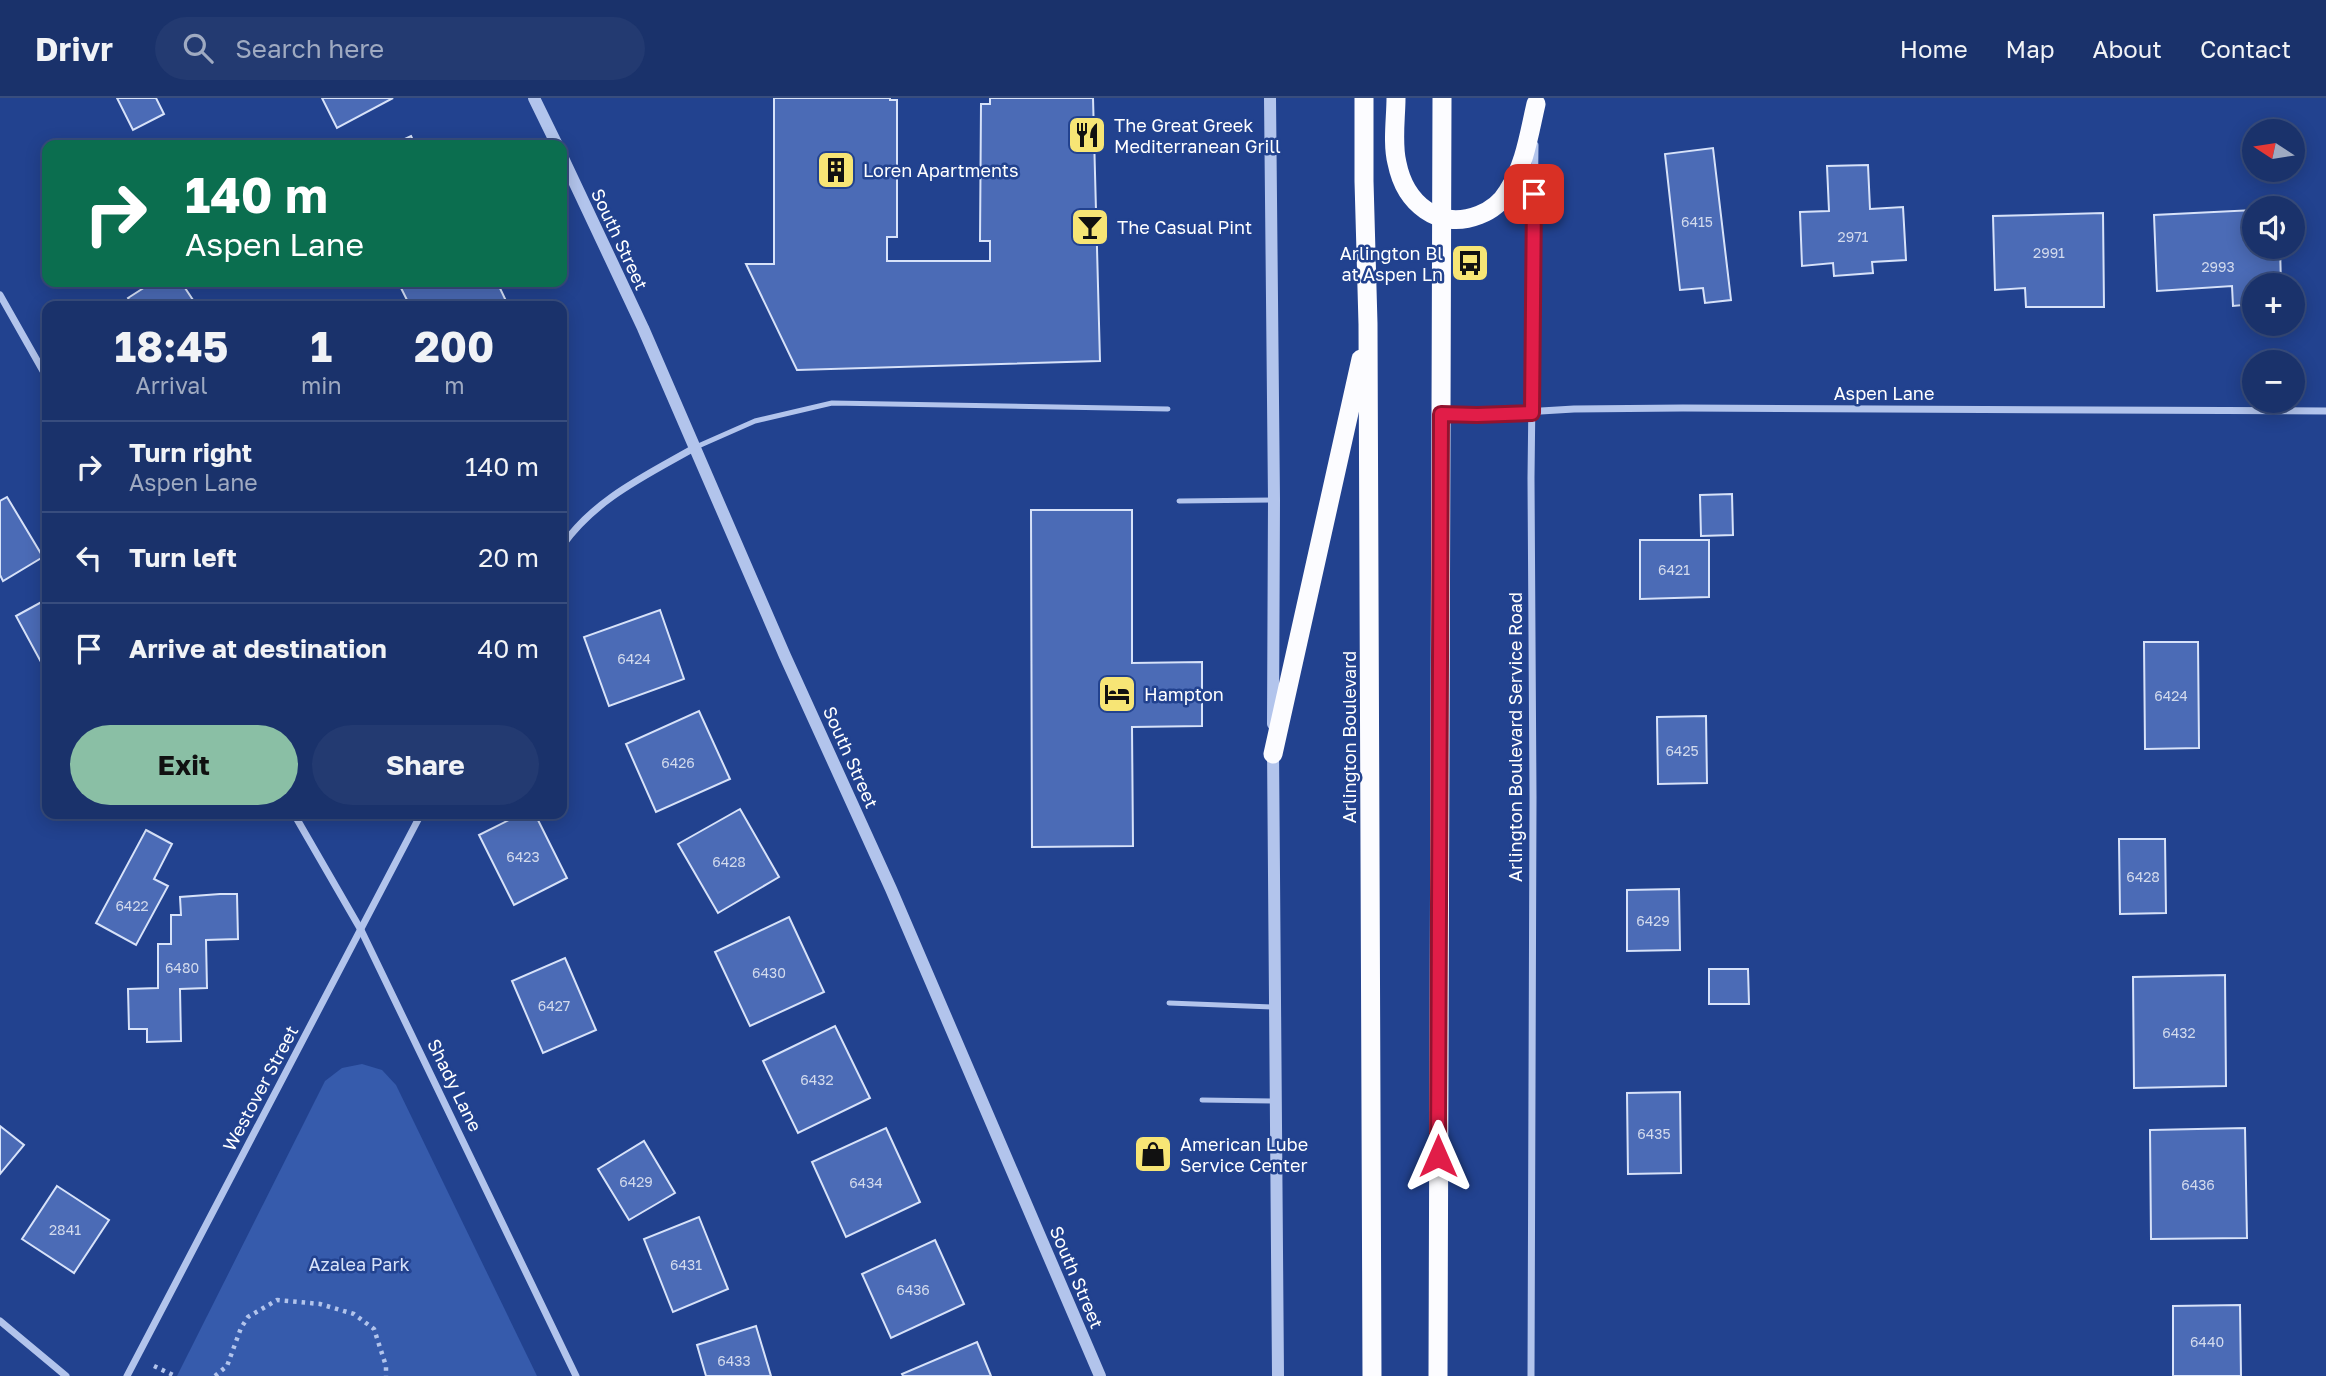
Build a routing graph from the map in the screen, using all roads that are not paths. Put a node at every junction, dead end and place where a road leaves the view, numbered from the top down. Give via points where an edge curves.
1 (534, 98) edge
2 (1270, 98) edge
3 (1364, 98) edge
4 (1396, 98) edge
5 (1442, 98) edge
6 (1536, 101) edge
7 (555, 140) edge
8 (567, 167) edge
9 (1442, 219) junction
10 (0, 295) edge
11 (1368, 324) junction
12 (42, 369) edge
13 (1168, 409) dead end
14 (2326, 411) edge
15 (1532, 413) junction
16 (1441, 414) junction
17 (694, 448) junction
18 (1274, 500) junction
19 (1179, 502) dead end
20 (567, 539) edge
21 (1273, 754) junction
22 (298, 819) edge
23 (418, 819) edge
24 (360, 930) junction
25 (1169, 1003) dead end
26 (1276, 1007) junction
27 (1202, 1100) dead end
28 (1277, 1101) junction
29 (0, 1321) edge
30 (66, 1376) edge
31 (127, 1376) edge
32 (576, 1376) edge
33 (1100, 1376) edge
34 (1278, 1376) edge
35 (1372, 1376) edge
36 (1438, 1376) edge
37 (1531, 1376) edge

1 - 7 street
2 - 18 street
3 - 11 highway, Arlington Boulevard
4 - 9 highway via 1396,162 1404,184 1417,203
5 - 9 highway
6 - 9 highway via 1519,171 1498,205 1464,221
6 - 15 street, Arlington Boulevard Service Road
8 - 17 street, South Street
9 - 16 highway
10 - 12 street
11 - 21 highway
11 - 35 highway, Arlington Boulevard
13 - 17 lane via 832,403 755,421
14 - 15 street, Aspen Lane via 1669,408
15 - 16 street, Aspen Lane
15 - 37 street, Arlington Boulevard Service Road
16 - 36 highway
17 - 20 street via 605,500
17 - 33 street, South Street via 891,889
18 - 19 lane
18 - 21 street
21 - 26 street
22 - 24 street, Shady Lane
23 - 24 street, Westover Street
24 - 31 street, Westover Street
24 - 32 street, Shady Lane
25 - 26 lane
26 - 28 street
27 - 28 lane
28 - 34 street
29 - 30 street

